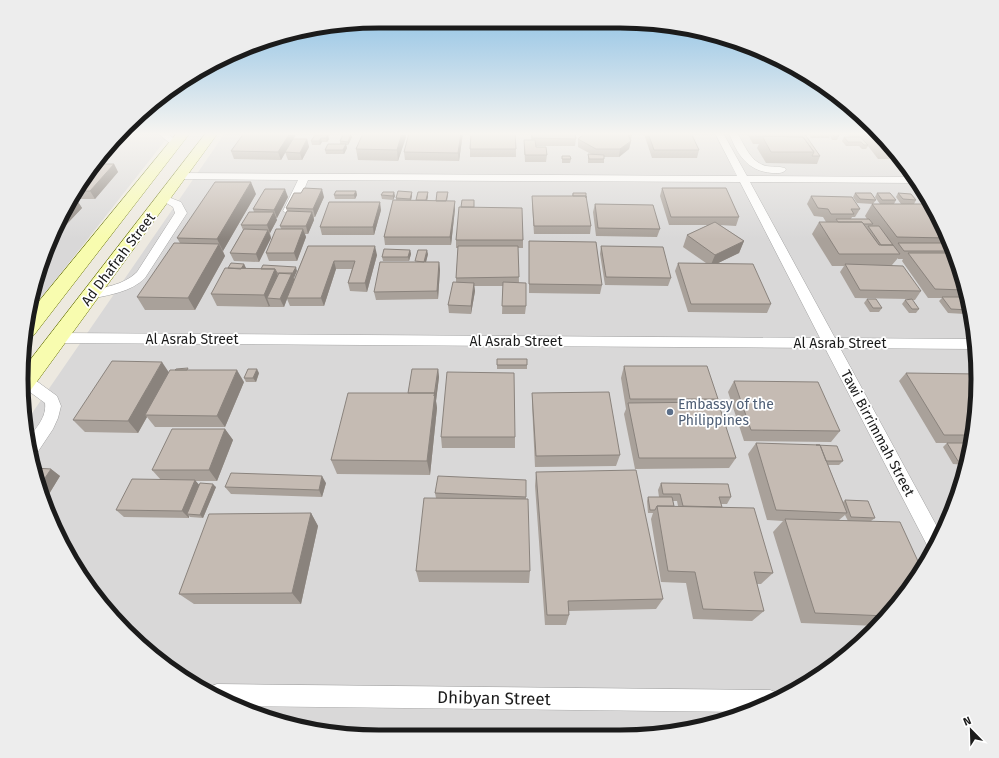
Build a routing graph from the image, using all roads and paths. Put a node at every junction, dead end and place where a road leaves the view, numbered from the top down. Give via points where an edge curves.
1 (156, 168) edge
2 (186, 168) edge
3 (738, 168) edge
4 (761, 168) edge
5 (816, 170) dead end
6 (180, 176) junction
7 (305, 176) junction
8 (744, 179) junction
9 (909, 180) edge
10 (163, 198) junction
11 (284, 224) edge
12 (90, 296) junction
13 (33, 321) edge
14 (58, 338) junction
15 (830, 343) junction
16 (969, 344) edge
17 (28, 378) edge
18 (28, 386) edge
19 (34, 443) edge
20 (933, 537) edge
21 (227, 695) edge
22 (759, 701) edge

1 - 13 main road, Ad Dhafrah Street
2 - 6 main road, Ad Dhafrah Street
3 - 8 street, Tawi Birrimmah Street
4 - 5 street
6 - 7 street
6 - 10 main road, Ad Dhafrah Street
7 - 8 street
7 - 11 street
8 - 9 street
8 - 15 street, Tawi Birrimmah Street
10 - 12 main road, Ad Dhafrah Street
10 - 12 street via 177,204 181,213 141,275 123,287
12 - 14 main road, Ad Dhafrah Street
14 - 15 street, Al Asrab Street
14 - 17 main road, Ad Dhafrah Street
15 - 16 street, Al Asrab Street
15 - 20 street, Tawi Birrimmah Street
18 - 19 street via 52,400 54,404 53,415
21 - 22 street, Dhibyan Street

